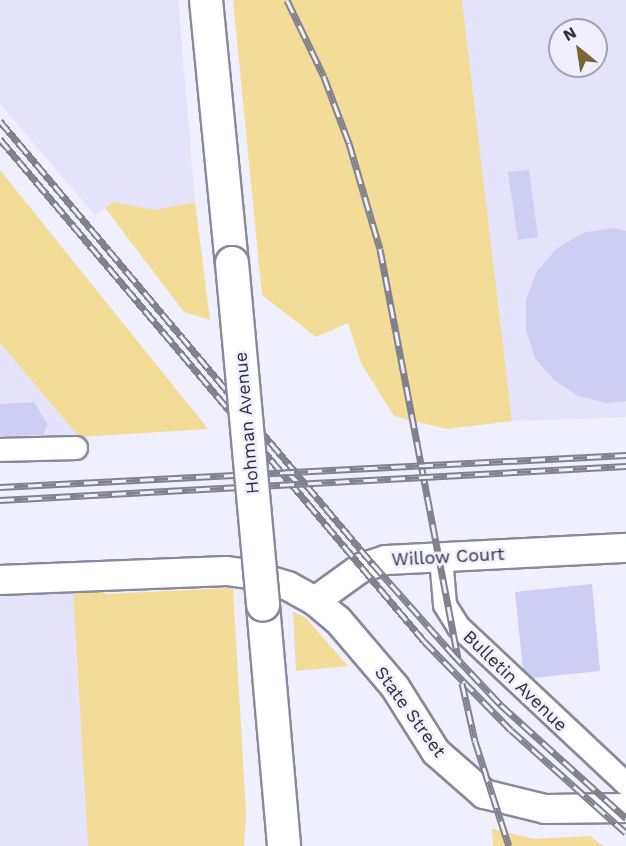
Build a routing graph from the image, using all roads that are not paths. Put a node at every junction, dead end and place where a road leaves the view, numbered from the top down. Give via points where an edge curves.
1 (206, 0) edge
2 (76, 448) dead end
3 (0, 450) edge
4 (626, 548) edge
5 (441, 558) junction
6 (0, 580) edge
7 (315, 601) junction
8 (626, 784) edge
9 (626, 808) edge
10 (284, 846) edge

1 - 10 main road, Hohman Avenue, bridge
2 - 3 street
4 - 5 street, Willow Court
5 - 7 street, Willow Court via 372,563
5 - 8 street, Bulletin Avenue via 446,605 459,627
6 - 7 street via 226,571 288,586
7 - 9 street, State Street via 338,620 395,687 436,752 484,794 544,810

